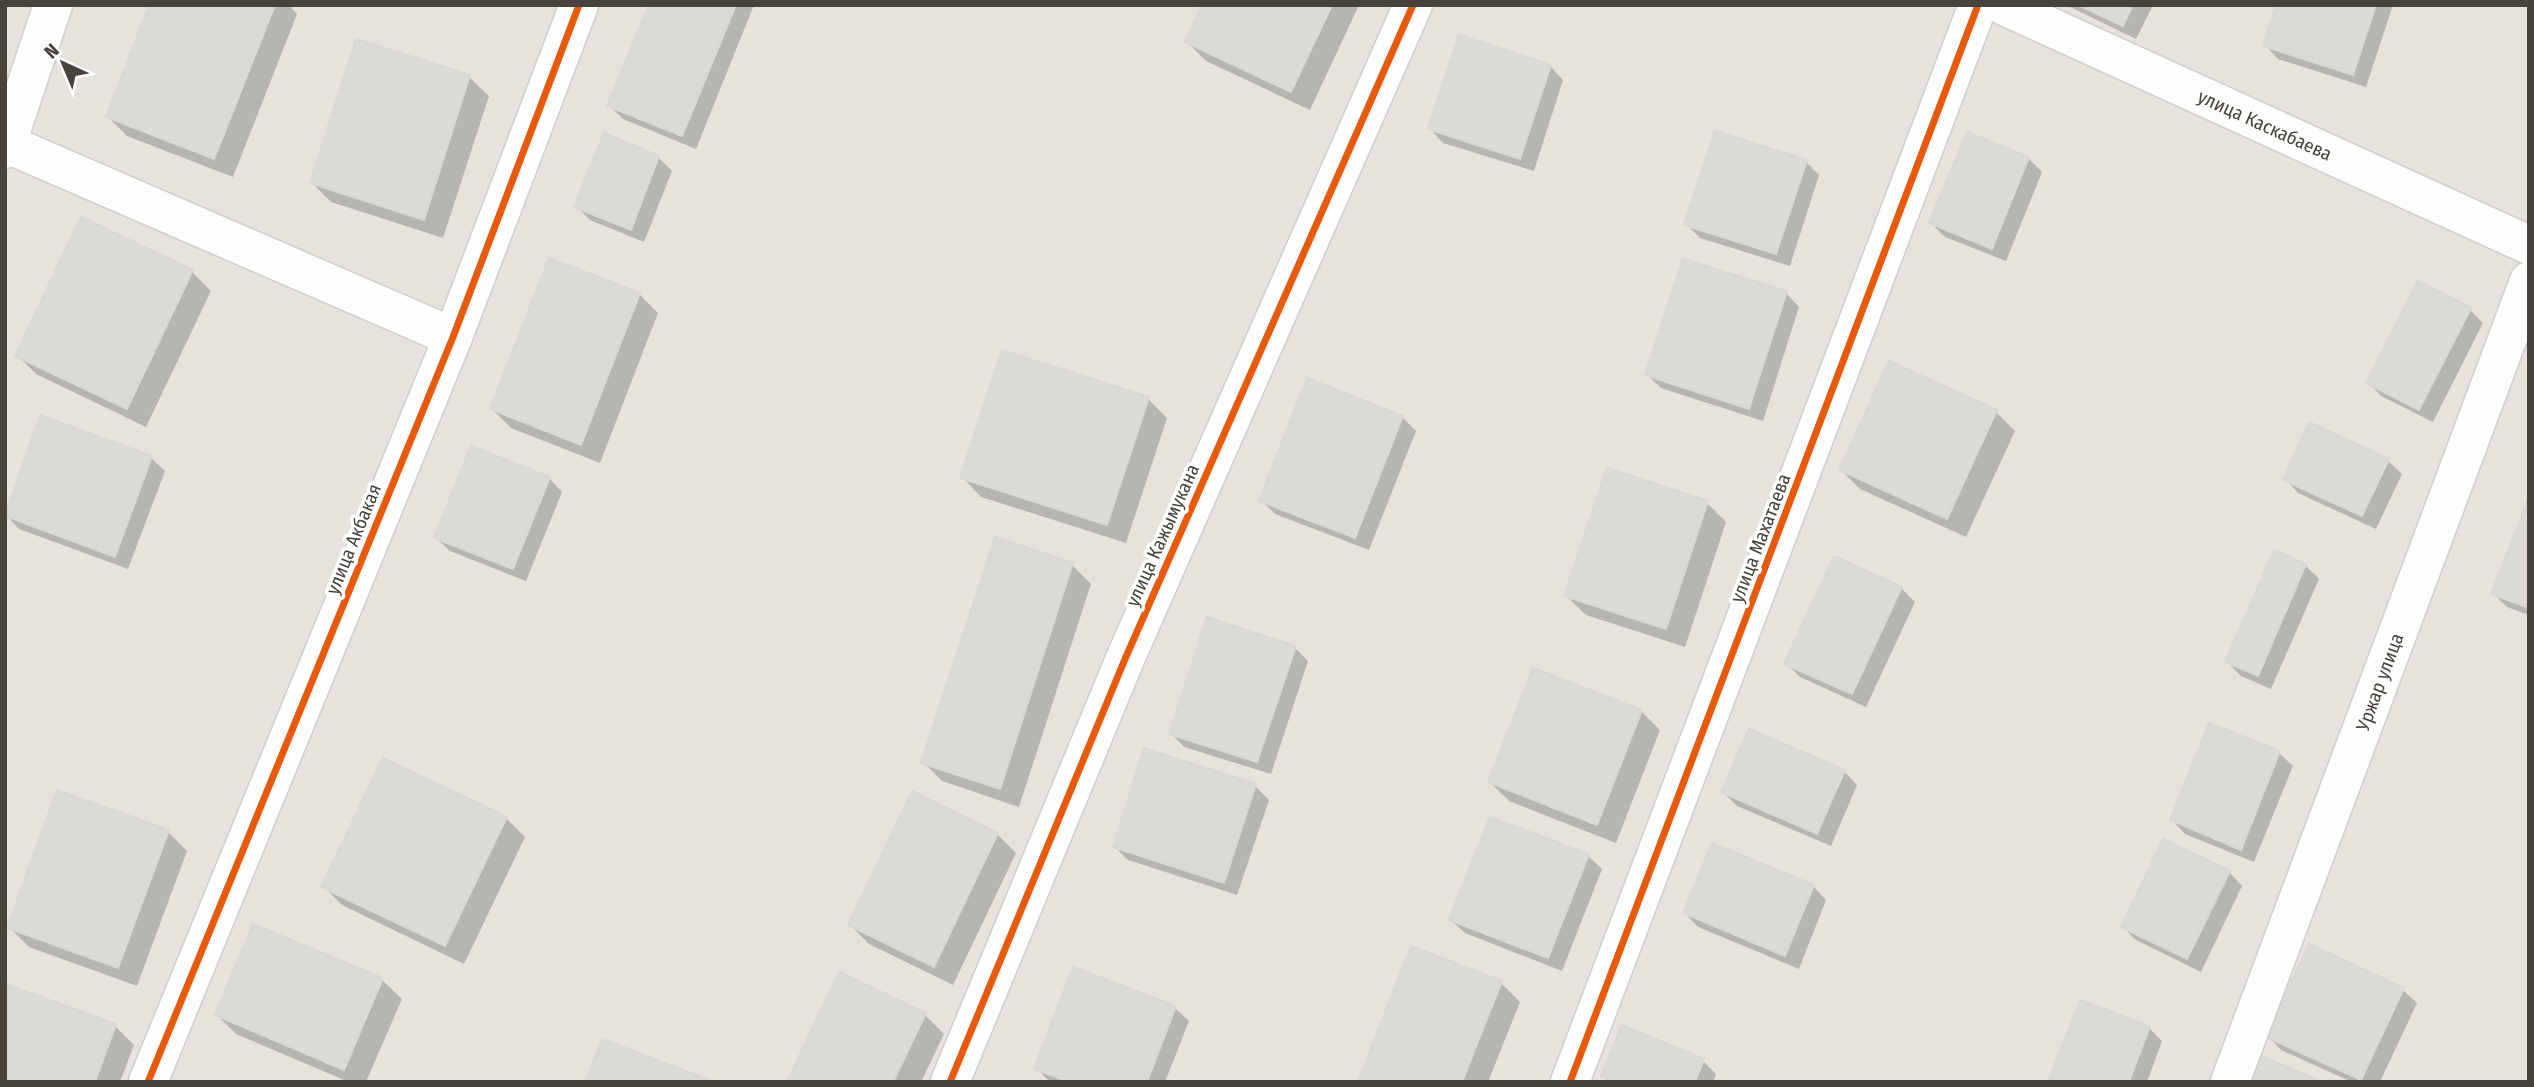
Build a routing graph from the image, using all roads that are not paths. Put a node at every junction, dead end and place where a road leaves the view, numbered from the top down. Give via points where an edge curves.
1 (53, 5) edge
2 (579, 5) edge
3 (1413, 5) edge
4 (1979, 5) edge
5 (2002, 5) edge
6 (6, 146) edge
7 (2529, 245) edge
8 (2529, 281) edge
9 (453, 337) junction
10 (148, 1082) edge
11 (950, 1082) edge
12 (1570, 1082) edge
13 (2230, 1082) edge

1 - 6 street
2 - 9 street, улица Акбакая
3 - 11 street, улица Кажымукана via 1125,659
4 - 12 street, улица Махатаева
5 - 7 street, улица Каскабаева
6 - 9 street
8 - 13 street, Уржар улица
9 - 10 street, улица Акбакая

